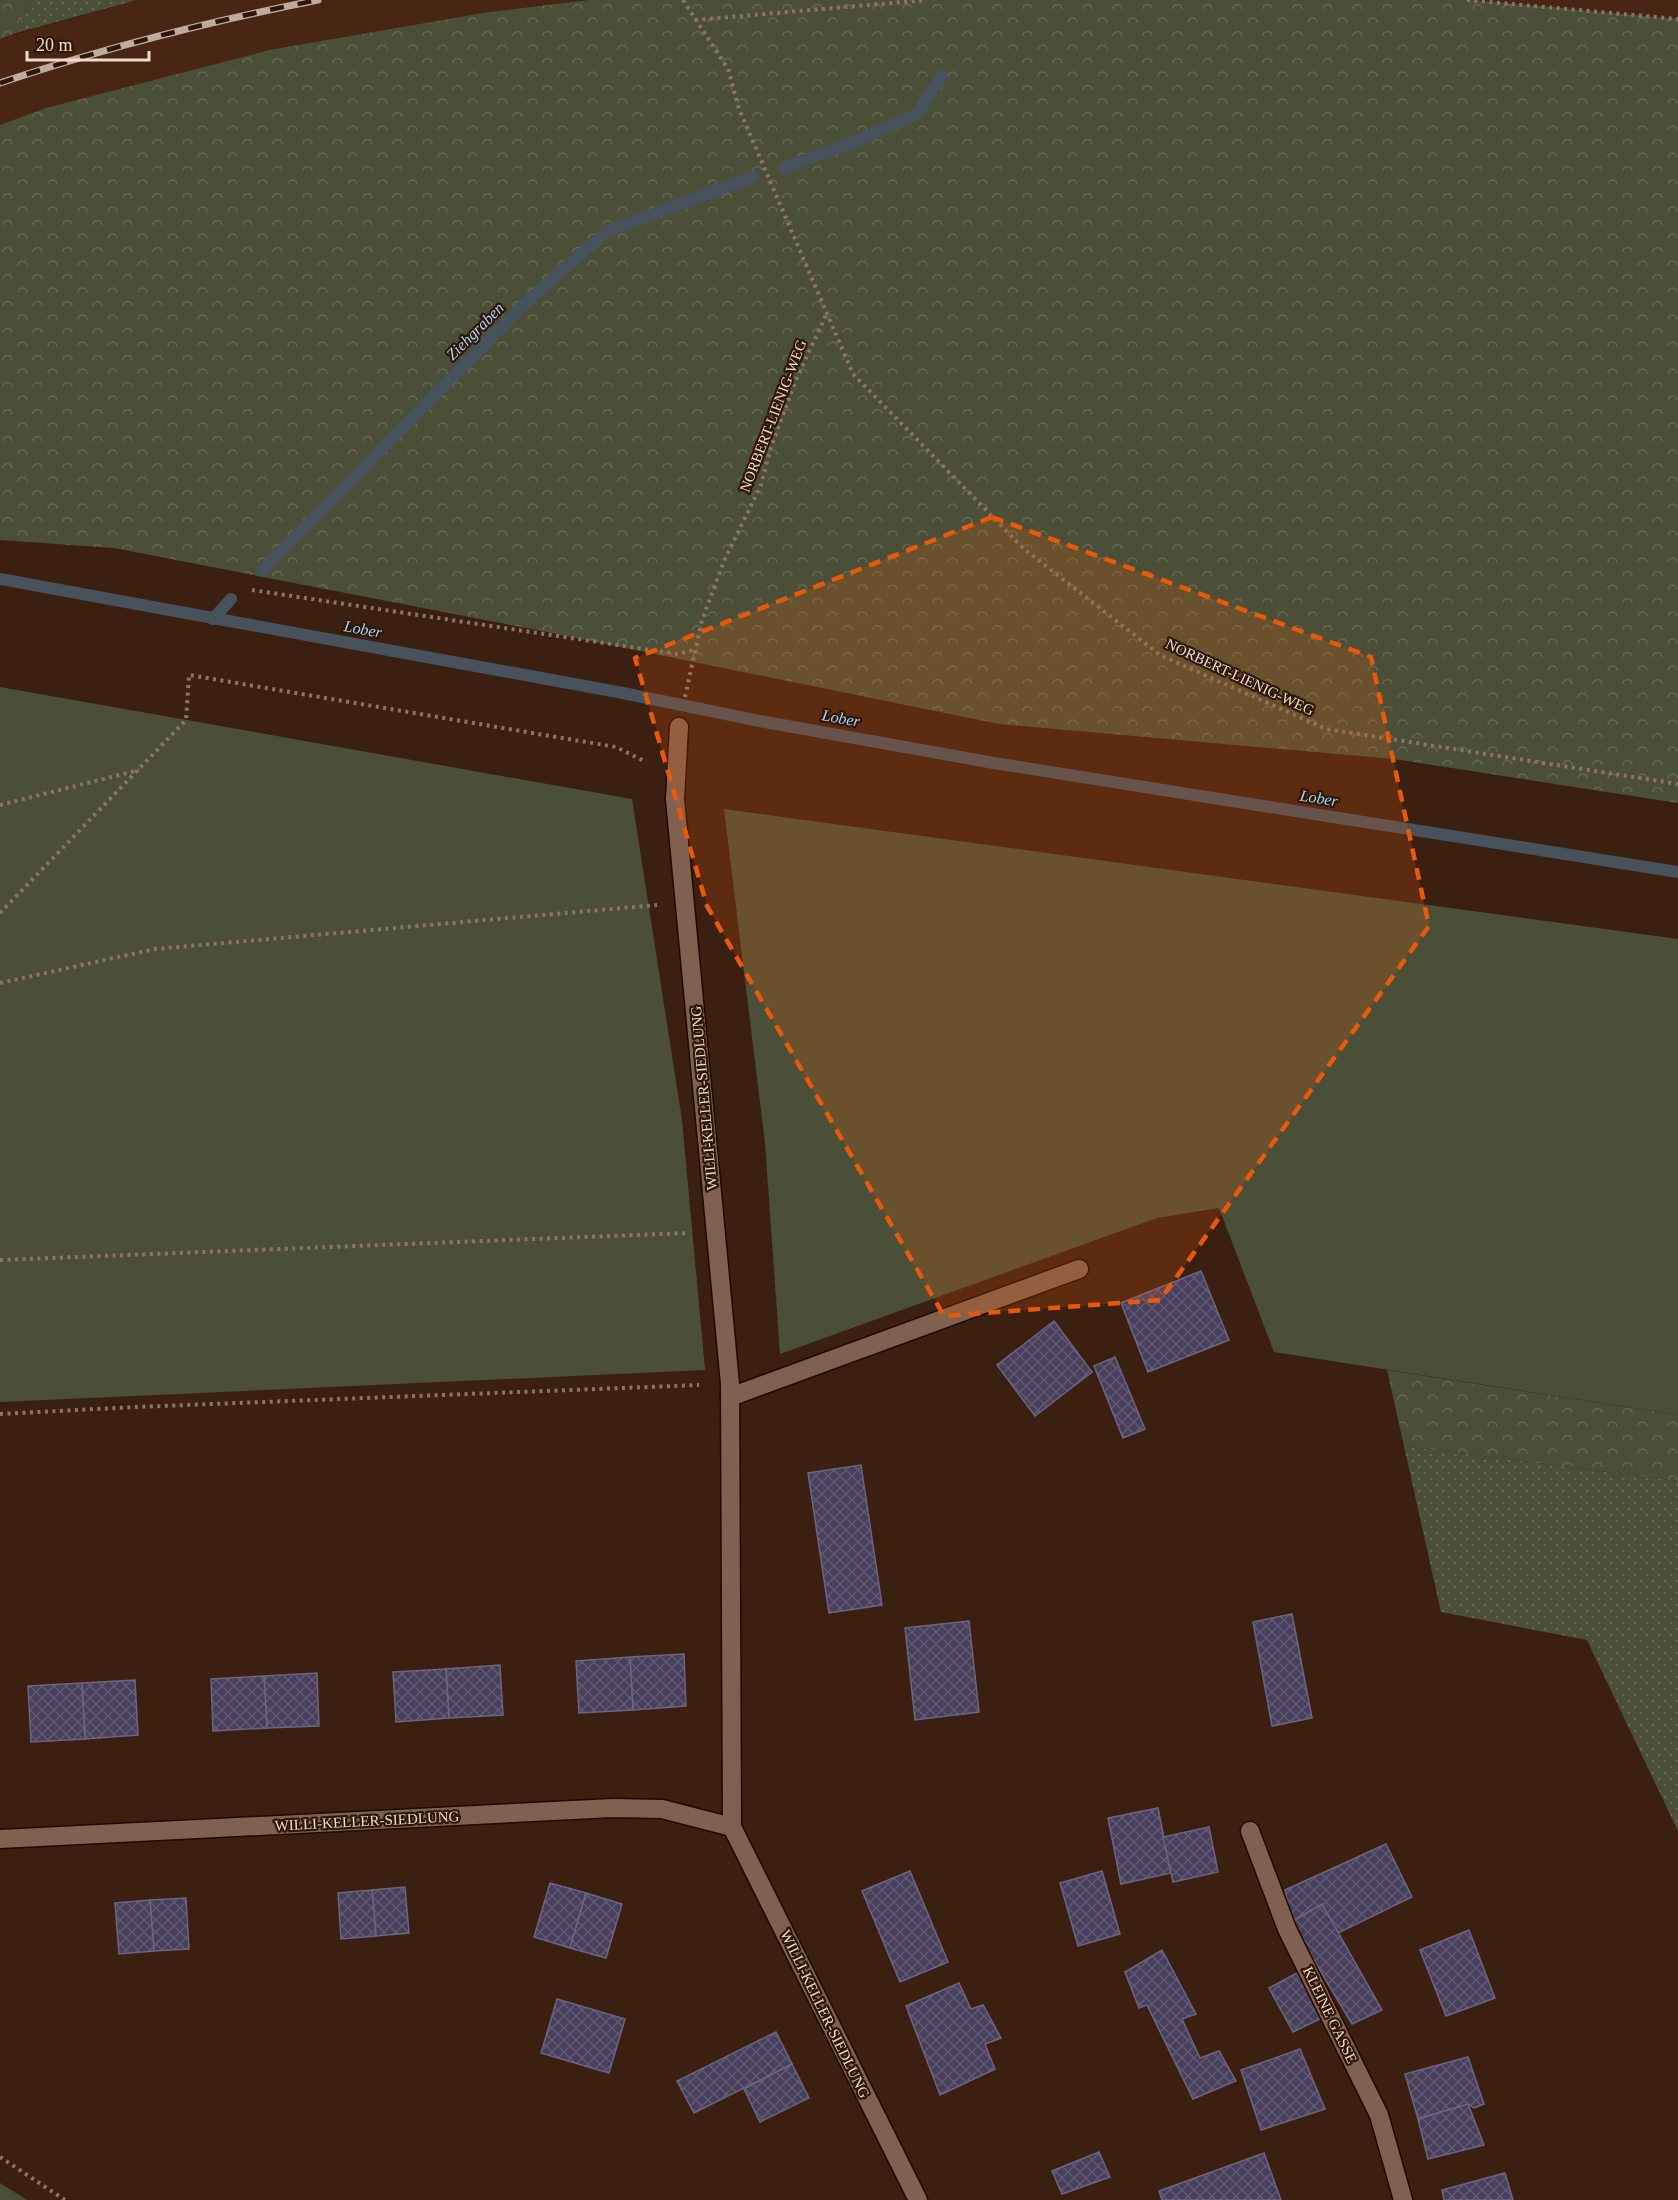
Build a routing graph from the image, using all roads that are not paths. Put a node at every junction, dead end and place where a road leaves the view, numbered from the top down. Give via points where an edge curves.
1 (679, 727) road end
2 (1079, 1269) dead end
3 (730, 1390) junction
4 (732, 1827) junction
5 (1250, 1831) dead end
6 (0, 1839) edge
7 (918, 2200) edge
8 (1403, 2200) edge

1 - 3 street, WILLI-KELLER-SIEDLUNG via 675,799
2 - 3 street
3 - 4 street, WILLI-KELLER-SIEDLUNG
4 - 6 street, WILLI-KELLER-SIEDLUNG via 662,1809 613,1808
4 - 7 street, WILLI-KELLER-SIEDLUNG
5 - 8 street, KLEINE GASSE via 1287,1929 1379,2115

